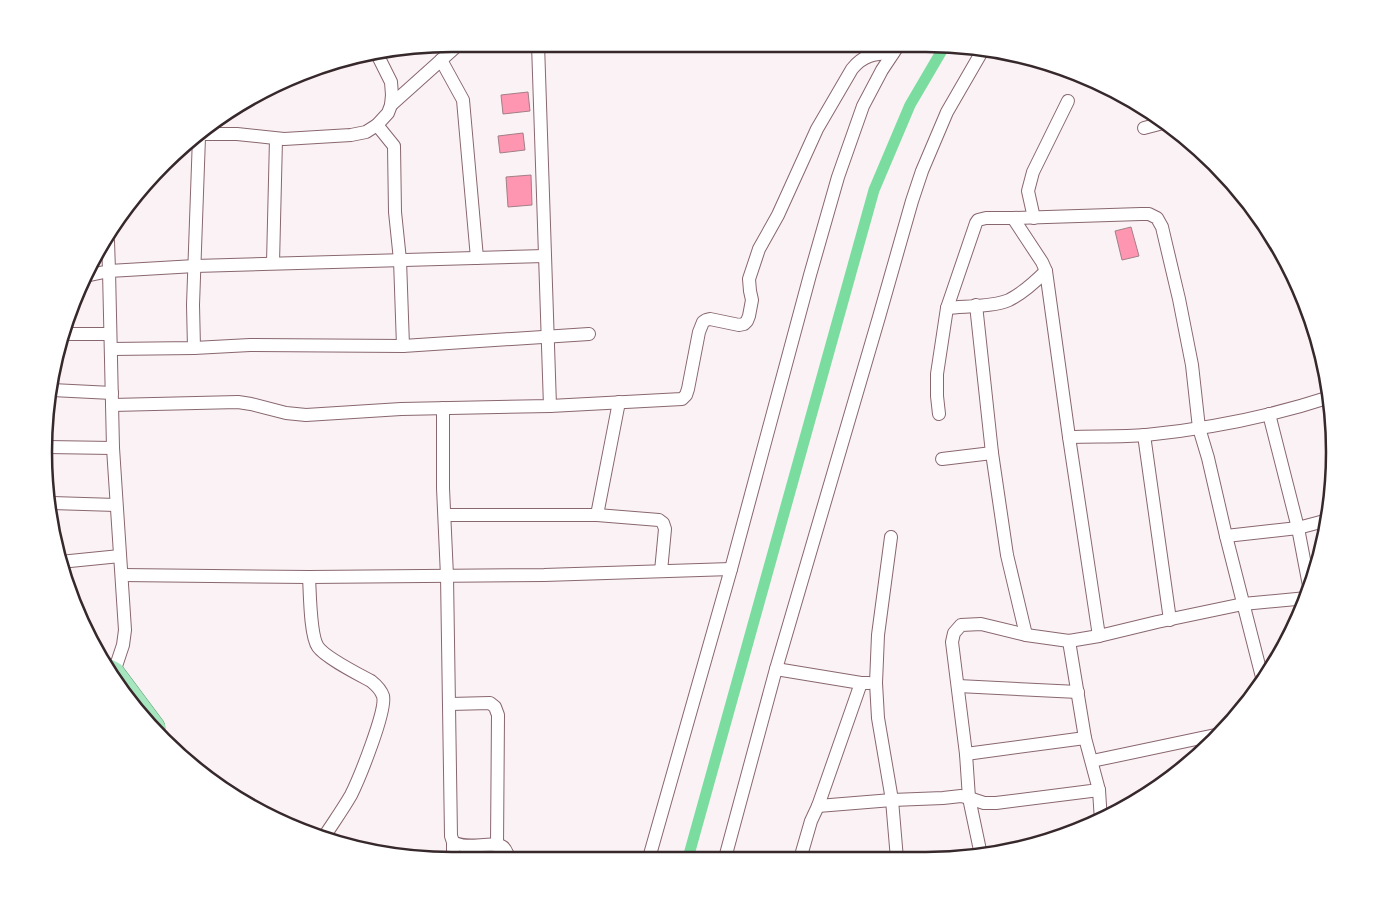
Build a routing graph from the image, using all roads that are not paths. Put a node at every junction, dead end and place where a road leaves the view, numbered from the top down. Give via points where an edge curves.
1 (450, 52) edge
2 (538, 52) edge
3 (884, 52) edge
4 (894, 52) edge
5 (979, 56) edge
6 (380, 59) edge
7 (441, 60) junction
8 (1068, 101) dead end
9 (392, 105) junction
10 (377, 125) junction
11 (1156, 125) edge
12 (1144, 128) dead end
13 (210, 134) edge
14 (276, 139) junction
15 (199, 144) edge
16 (1013, 218) junction
17 (1034, 218) junction
18 (108, 248) edge
19 (545, 256) junction
20 (477, 258) junction
21 (400, 260) junction
22 (273, 263) junction
23 (194, 266) junction
24 (109, 271) junction
25 (1046, 271) junction
26 (95, 273) edge
27 (976, 305) junction
28 (947, 308) junction
29 (71, 334) edge
30 (110, 334) junction
31 (589, 334) dead end
32 (548, 336) junction
33 (403, 346) junction
34 (194, 348) junction
35 (111, 349) junction
36 (57, 391) edge
37 (112, 399) junction
38 (1323, 400) edge
39 (619, 402) junction
40 (550, 406) junction
41 (443, 408) junction
42 (939, 414) dead end
43 (1269, 414) junction
44 (1199, 428) junction
45 (1144, 435) junction
46 (1069, 437) junction
47 (52, 447) edge
48 (114, 448) junction
49 (992, 453) junction
50 (942, 459) dead end
51 (56, 504) edge
52 (116, 505) junction
53 (445, 515) junction
54 (597, 515) junction
55 (1320, 522) edge
56 (1298, 528) junction
57 (1226, 536) junction
58 (891, 537) dead end
59 (120, 556) junction
60 (68, 561) edge
61 (731, 569) junction
62 (661, 571) junction
63 (1307, 574) edge
64 (122, 575) junction
65 (447, 576) junction
66 (309, 577) junction
67 (1298, 599) edge
68 (1243, 604) junction
69 (1170, 620) junction
70 (1026, 635) junction
71 (1099, 636) junction
72 (1069, 641) junction
73 (114, 665) edge
74 (776, 669) junction
75 (1261, 672) edge
76 (876, 683) junction
77 (861, 684) junction
78 (958, 686) junction
79 (1078, 692) junction
80 (450, 704) junction
81 (1206, 737) edge
82 (1085, 738) junction
83 (966, 754) junction
84 (1092, 762) junction
85 (1098, 790) junction
86 (969, 798) junction
87 (892, 800) junction
88 (818, 806) junction
89 (1100, 812) edge
90 (328, 831) edge
91 (453, 842) junction
92 (497, 845) junction
93 (980, 848) edge
94 (453, 852) edge
95 (507, 852) edge
96 (650, 852) edge
97 (727, 852) edge
98 (802, 852) edge
99 (896, 852) edge

1 - 7 street
2 - 19 street
3 - 39 street via 865,57 852,69 817,129 759,249 750,279 752,300 747,321 739,325 710,319 703,322 688,389 682,399
4 - 61 street via 863,106 838,177
5 - 74 street via 947,112 922,171
6 - 9 street via 391,82
7 - 9 street
7 - 20 street via 463,100
8 - 17 street via 1033,172 1028,191
9 - 10 street
10 - 14 street via 366,132 351,135
10 - 21 street via 394,146 394,212
11 - 12 street
13 - 14 street
14 - 22 street
15 - 23 street
16 - 17 street
16 - 25 street
16 - 28 street via 978,220
17 - 44 street via 1141,214 1157,218 1162,226 1179,299 1192,365
18 - 24 street
19 - 20 street
19 - 32 street
20 - 21 street
21 - 22 street
21 - 33 street
22 - 23 street
23 - 24 street
23 - 34 street
24 - 26 street
24 - 30 street
25 - 27 street via 1011,299
25 - 46 street
27 - 28 street
27 - 49 street
28 - 42 street via 937,374
29 - 30 street
30 - 35 street
31 - 32 street
32 - 33 street
32 - 40 street
33 - 34 street
34 - 35 street
35 - 37 street
36 - 37 street
37 - 41 street via 238,402 306,415
37 - 48 street
38 - 43 street
39 - 40 street
39 - 54 street
40 - 41 street
41 - 53 street
43 - 44 street
43 - 56 street
44 - 45 street
44 - 57 street
45 - 46 street
45 - 69 street
46 - 71 street
47 - 48 street
48 - 52 street
49 - 50 street
49 - 70 street via 1007,555
51 - 52 street
52 - 59 street
53 - 54 street
53 - 65 street
54 - 62 street via 663,523
55 - 56 street
56 - 57 street
56 - 63 street
57 - 68 street
58 - 76 street via 878,635
59 - 60 street
59 - 64 street
61 - 62 street
61 - 96 street
62 - 65 street
64 - 66 street
64 - 73 street via 125,630 123,645
65 - 66 street
65 - 80 street
66 - 90 street via 317,646 371,681 382,696 383,705 352,793
67 - 68 street
68 - 69 street
68 - 75 street
69 - 71 street
70 - 72 street
70 - 78 street via 981,624 961,624 952,642
71 - 72 street
72 - 79 street
74 - 77 street
74 - 97 street
76 - 77 street
76 - 87 street via 878,718
77 - 88 street
78 - 79 street
78 - 83 street
79 - 82 street
80 - 91 street
80 - 92 street via 490,703 498,715
81 - 84 street
82 - 83 street
82 - 84 street
83 - 86 street
84 - 85 street
85 - 86 street via 996,803
85 - 89 street
86 - 87 street
86 - 93 street
87 - 88 street
87 - 99 street
88 - 98 street
91 - 92 street via 463,846
91 - 94 street
92 - 95 street

